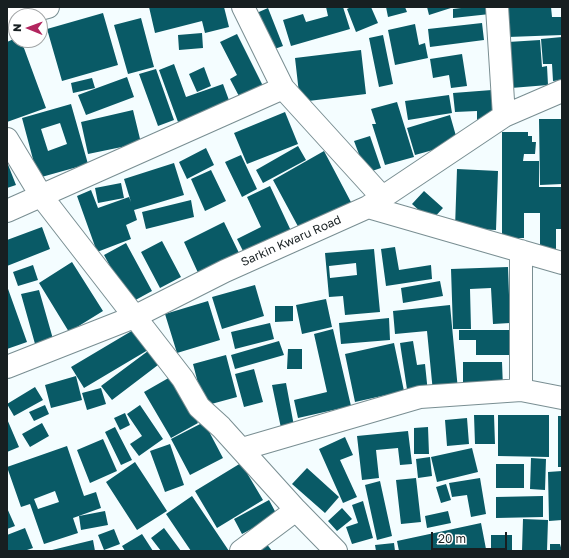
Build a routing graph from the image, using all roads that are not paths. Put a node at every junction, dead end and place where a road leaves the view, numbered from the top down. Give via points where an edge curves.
1 (48, 7) edge
2 (242, 7) edge
3 (497, 7) edge
4 (7, 18) edge
5 (283, 88) junction
6 (562, 91) edge
7 (504, 116) junction
8 (7, 139) edge
9 (42, 197) junction
10 (376, 202) junction
11 (7, 211) edge
12 (521, 251) junction
13 (562, 263) edge
14 (134, 316) junction
15 (7, 367) edge
16 (521, 390) junction
17 (562, 398) edge
18 (242, 449) junction
19 (296, 510) junction
20 (241, 551) edge
21 (336, 551) edge

1 - 4 street
2 - 5 street
3 - 7 street
5 - 9 street
5 - 10 street
6 - 7 street, Sarkin Kwaru Road
7 - 10 street, Sarkin Kwaru Road
8 - 9 street
9 - 11 street
9 - 14 street
10 - 12 street
10 - 14 street, Sarkin Kwaru Road
12 - 13 street
12 - 16 street
14 - 15 street, Sarkin Kwaru Road
14 - 18 street via 183,379 199,407
16 - 17 street
16 - 18 street via 420,397
18 - 19 street
19 - 20 street
19 - 21 street

